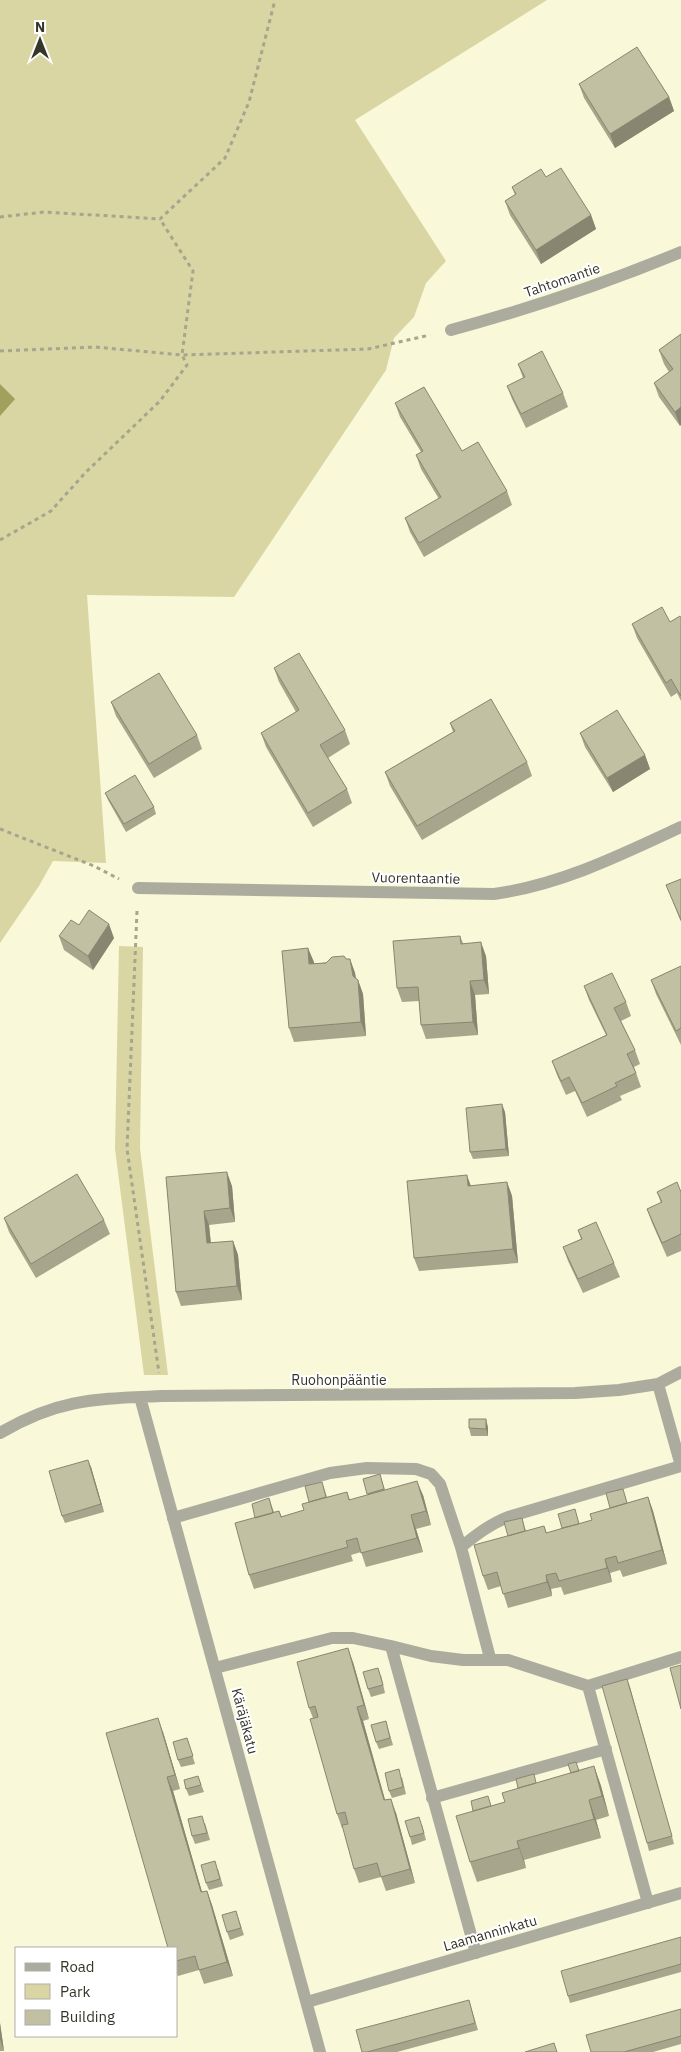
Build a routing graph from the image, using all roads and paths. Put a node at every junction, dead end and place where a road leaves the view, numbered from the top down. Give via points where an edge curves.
1 (275, 0) edge
2 (0, 217) edge
3 (160, 218) junction
4 (681, 252) edge
5 (450, 330) joint
6 (0, 351) edge
7 (182, 355) junction
8 (0, 540) edge
9 (681, 827) edge
10 (0, 829) edge
11 (138, 888) junction
12 (681, 1372) edge
13 (658, 1384) junction
14 (162, 1396) junction
15 (140, 1397) junction
16 (0, 1433) edge
17 (681, 1466) edge
18 (173, 1518) junction
19 (461, 1547) junction
20 (391, 1646) junction
21 (681, 1656) edge
22 (490, 1658) junction
23 (214, 1668) junction
24 (588, 1686) junction
25 (606, 1749) junction
26 (432, 1798) junction
27 (681, 1893) edge
28 (648, 1903) junction
29 (476, 1953) junction
30 (307, 2002) junction
31 (320, 2052) edge

1 - 3 path via 249,102 225,158
2 - 3 path via 44,212
3 - 7 path via 193,271
4 - 5 street, Tahtomantie via 574,293
5 - 7 path via 368,349
6 - 7 path via 95,347
7 - 8 path via 187,365 160,401 85,472 51,511
9 - 11 street, Vuorentaantie via 550,883 494,894
10 - 11 path via 94,866
11 - 14 path via 127,1149
12 - 13 street, Ruohonpääntie
13 - 14 street, Ruohonpääntie via 575,1393
13 - 17 street
14 - 15 street, Ruohonpääntie
15 - 16 street, Ruohonpääntie via 103,1398 57,1407
15 - 18 street, Käräjäkatu
17 - 19 street via 494,1522
18 - 19 street via 330,1473 367,1468 416,1469 431,1474 440,1484
18 - 23 street, Käräjäkatu
19 - 22 street
20 - 22 street via 463,1660
20 - 23 street via 352,1638 332,1638
20 - 26 street
21 - 24 street
22 - 24 street via 508,1660
23 - 30 street, Käräjäkatu
24 - 25 street
25 - 26 street
25 - 28 street
26 - 29 street
27 - 28 street, Laamanninkatu
28 - 29 street, Laamanninkatu
29 - 30 street, Laamanninkatu
30 - 31 street, Käräjäkatu

